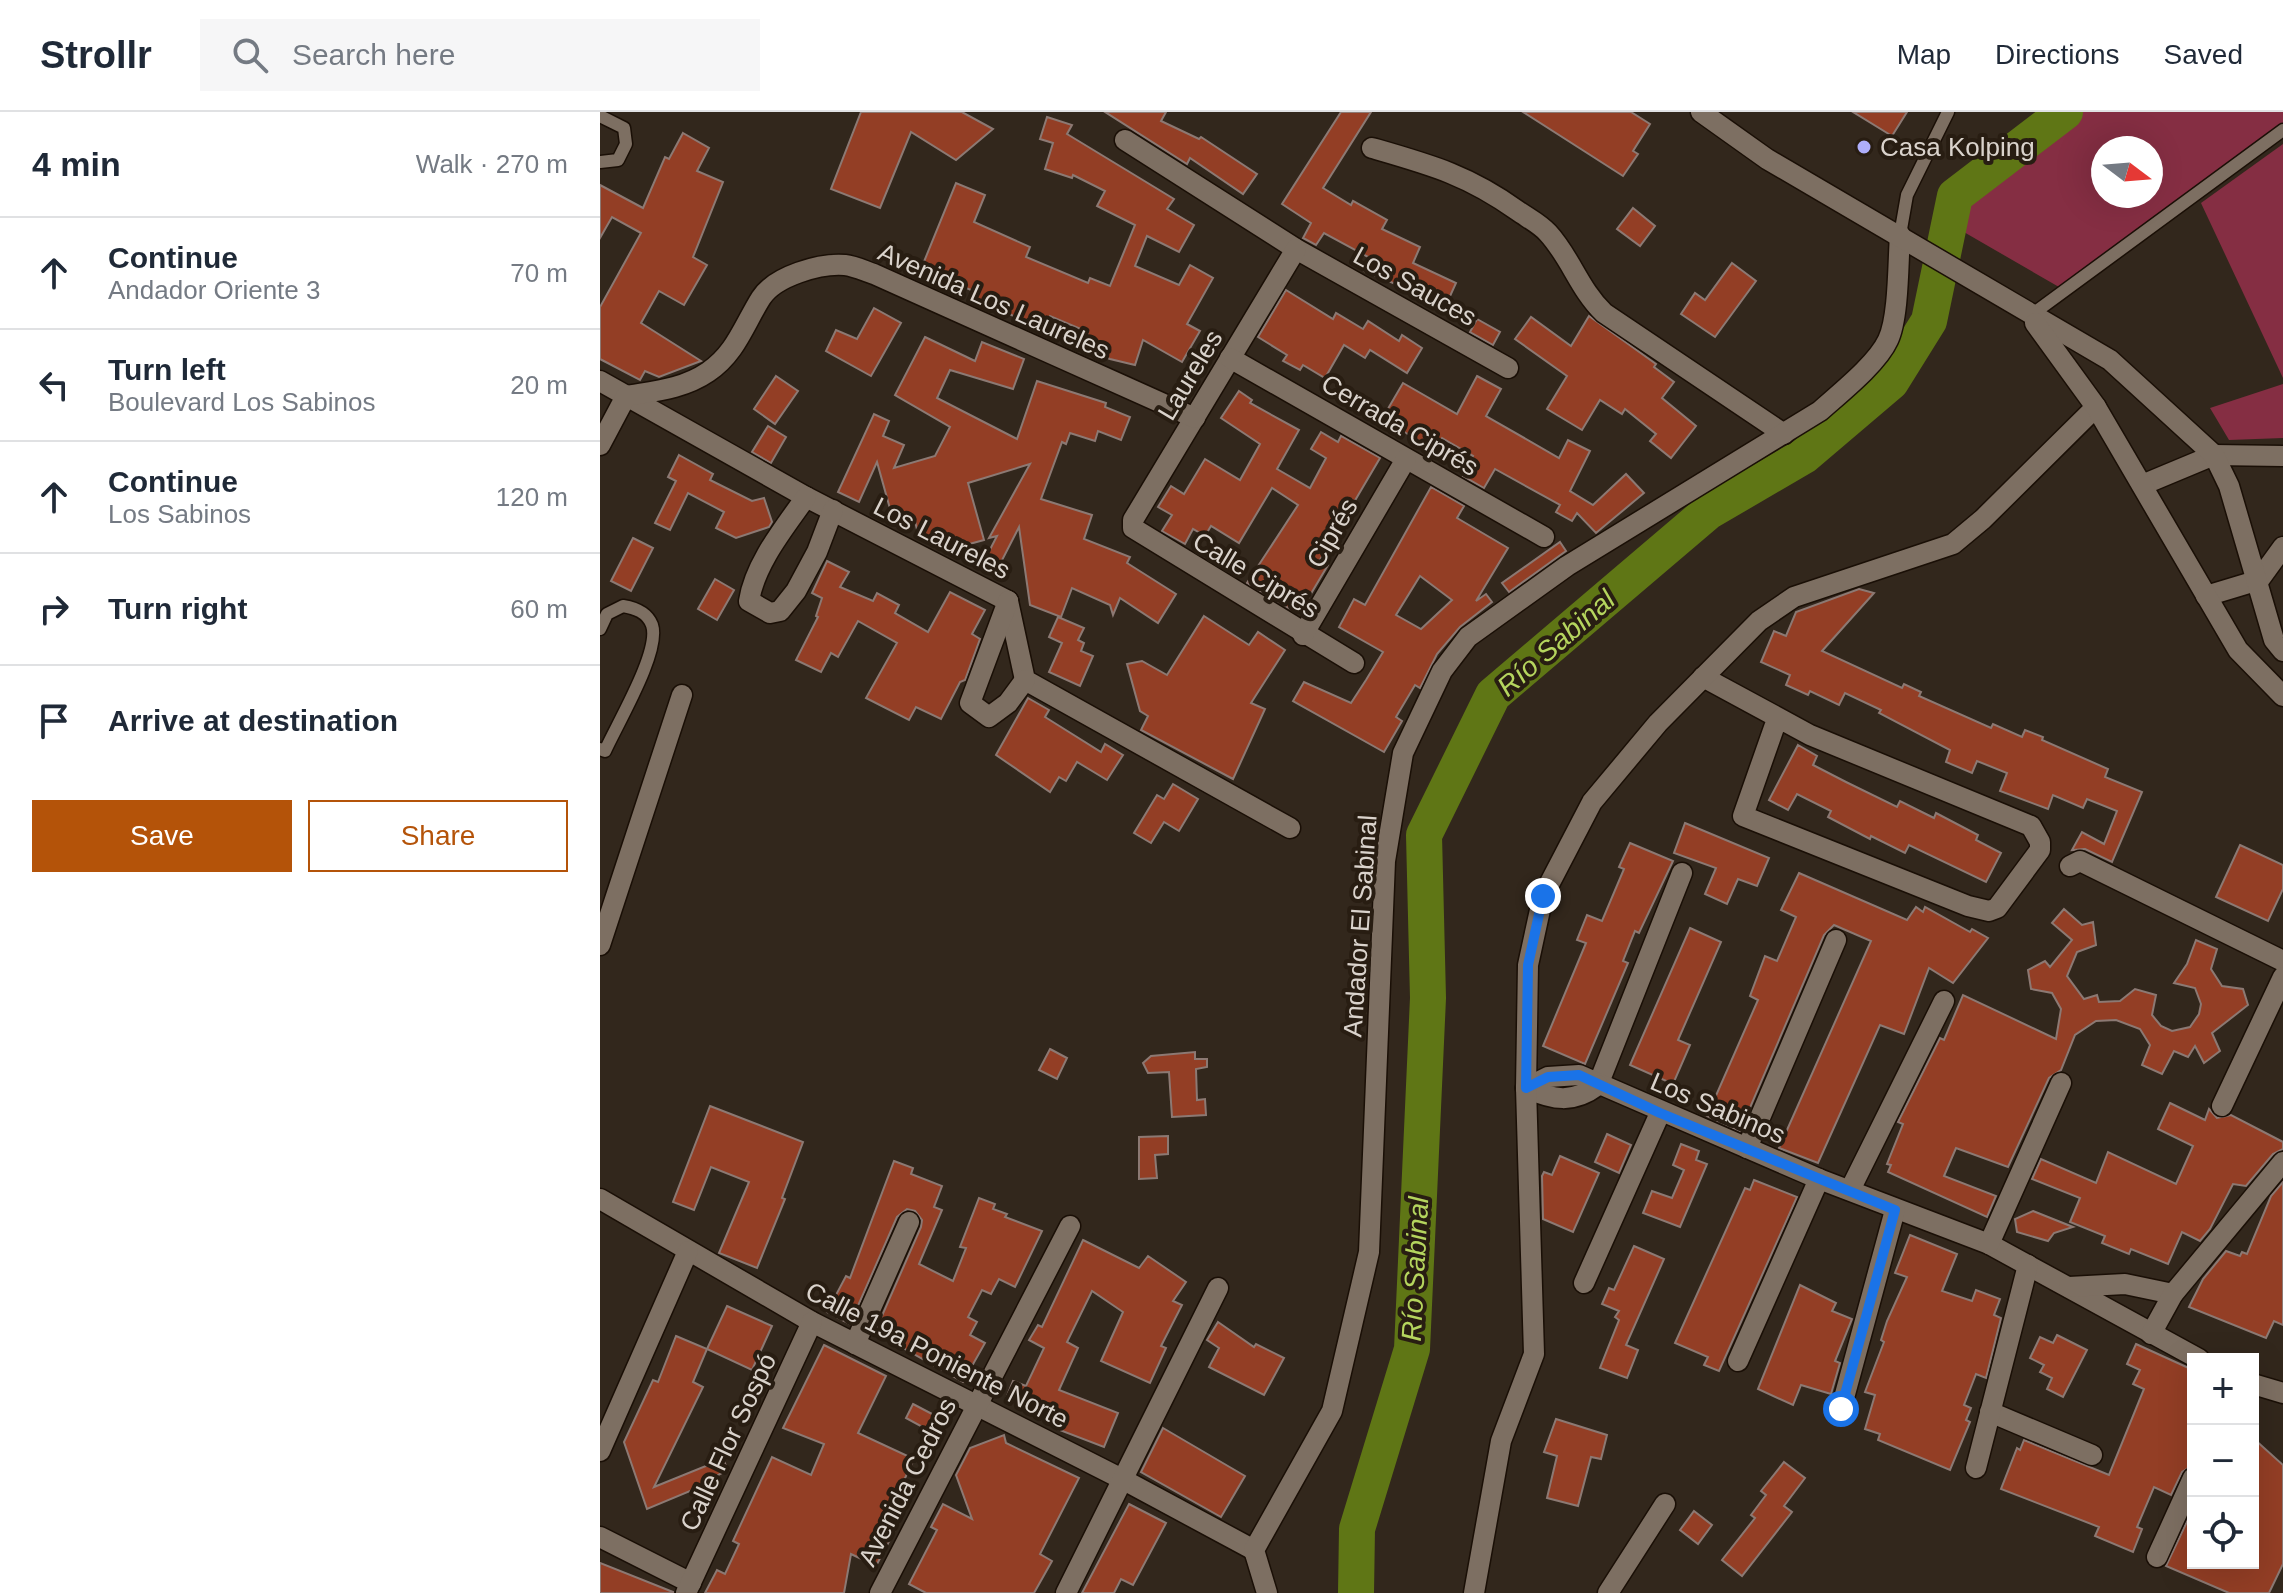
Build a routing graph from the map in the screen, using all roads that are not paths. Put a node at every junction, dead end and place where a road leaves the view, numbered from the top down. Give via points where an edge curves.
1 (1701, 112) edge
2 (1948, 112) edge
3 (600, 116) edge
4 (2283, 130) edge
5 (1125, 140) dead end
6 (1372, 148) dead end
7 (600, 162) edge
8 (1900, 235) junction
9 (1296, 249) junction
10 (2026, 314) junction
11 (1230, 358) junction
12 (1508, 368) dead end
13 (600, 381) edge
14 (626, 396) junction
15 (2096, 407) junction
16 (1195, 418) junction
17 (1784, 434) junction
18 (600, 445) edge
19 (2214, 455) junction
20 (2283, 456) edge
21 (1406, 459) junction
22 (2142, 485) junction
23 (806, 497) junction
24 (833, 510) junction
25 (1133, 528) joint
26 (1544, 537) dead end
27 (2283, 547) edge
28 (2259, 580) junction
29 (2206, 596) junction
30 (1008, 601) junction
31 (600, 629) edge
32 (1303, 635) junction
33 (2283, 651) edge
34 (1354, 663) dead end
35 (1703, 677) junction
36 (1025, 680) junction
37 (682, 695) dead end
38 (2283, 696) edge
39 (1777, 719) junction
40 (600, 749) edge
41 (1290, 828) dead end
42 (2070, 866) dead end
43 (1682, 873) dead end
44 (1836, 940) dead end
45 (600, 945) edge
46 (2283, 961) edge
47 (2283, 977) edge
48 (1944, 1001) dead end
49 (2061, 1083) dead end
50 (1598, 1085) junction
51 (1526, 1088) junction
52 (2222, 1106) dead end
53 (1660, 1113) junction
54 (1747, 1148) junction
55 (2283, 1162) edge
56 (1819, 1179) junction
57 (1850, 1190) junction
58 (600, 1199) edge
59 (1895, 1210) junction
60 (909, 1222) dead end
61 (1070, 1226) dead end
62 (1989, 1244) junction
63 (688, 1251) junction
64 (2028, 1265) junction
65 (1584, 1283) dead end
66 (2069, 1287) junction
67 (1218, 1288) dead end
68 (2173, 1294) junction
69 (812, 1322) junction
70 (2151, 1334) junction
71 (855, 1344) junction
72 (2187, 1353) edge
73 (1738, 1361) dead end
74 (2259, 1386) edge
75 (2283, 1393) edge
76 (975, 1405) junction
77 (1841, 1409) dead end
78 (1990, 1412) junction
79 (600, 1451) edge
80 (2092, 1455) dead end
81 (1976, 1468) dead end
82 (1122, 1479) junction
83 (2187, 1491) edge
84 (1665, 1504) dead end
85 (600, 1537) edge
86 (1254, 1550) junction
87 (2157, 1557) dead end
88 (688, 1588) edge
89 (1479, 1591) edge
90 (880, 1593) edge
91 (1066, 1593) edge
92 (1267, 1593) edge
93 (1608, 1593) edge

1 - 8 street via 1767,159
2 - 8 lane via 1907,195
3 - 7 lane via 624,128 626,144 618,160
4 - 10 lane
5 - 9 street, Los Sauces
6 - 17 street via 1482,185 1546,230 1586,296 1604,313
8 - 10 street
8 - 17 street, Andador El Sabinal via 1888,340 1847,387
9 - 11 street, Laureles
9 - 12 street, Los Sauces
10 - 15 street
10 - 19 street via 2110,360
11 - 16 street, Laureles
11 - 21 street, Cerrada Ciprés
13 - 14 street, Los Laureles
14 - 16 street, Avenida Los Laureles via 679,387 709,372 732,350 762,296 786,279 845,265
14 - 18 street
14 - 23 street, Los Laureles
15 - 22 street
15 - 35 street via 1953,544 1794,597 1759,621
16 - 25 street, Laureles
17 - 86 street, Andador El Sabinal via 1498,613 1468,637 1435,684 1403,753 1385,861 1369,1252 1332,1411
19 - 20 street
19 - 22 street
19 - 28 street
21 - 26 street, Cerrada Ciprés
21 - 32 street, Ciprés
22 - 29 street
23 - 24 street, Los Laureles
23 - 24 street via 750,596 749,601 770,613 780,611 796,591
24 - 30 street, Los Laureles
25 - 32 street, Calle Ciprés
27 - 28 street
28 - 29 street
28 - 33 street via 2274,640
29 - 38 street via 2238,650
30 - 36 street, Los Laureles
30 - 36 street via 970,703 989,717
31 - 40 lane via 607,614 623,606 640,609 652,624 654,646 605,751
32 - 34 street, Calle Ciprés
35 - 39 street
35 - 51 street via 1592,802 1543,896 1528,965
36 - 41 street
37 - 45 street
39 - 39 street via 2031,826 2040,850 1997,908 1989,911 1743,816
42 - 46 street via 2080,861
43 - 50 street
44 - 54 street
47 - 52 street
48 - 57 street
49 - 62 street
50 - 51 street, Los Sabinos via 1579,1075 1548,1077
50 - 53 street, Los Sabinos
51 - 89 street via 1534,1354 1501,1441
53 - 54 street, Los Sabinos
53 - 65 street
54 - 56 street, Los Sabinos
55 - 68 street
56 - 57 street, Los Sabinos
56 - 73 street
57 - 59 street, Los Sabinos
58 - 63 street, Calle 19a Poniente Norte
59 - 62 street, Los Sabinos
59 - 77 street
60 - 71 street
61 - 76 street, Avenida Cedros
62 - 64 street, Los Sabinos
63 - 69 street, Calle 19a Poniente Norte
63 - 79 street
64 - 66 street, Los Sabinos
64 - 78 street
66 - 68 street via 2115,1283
66 - 70 street, Los Sabinos
67 - 82 street
68 - 70 street
69 - 71 street, Calle 19a Poniente Norte
69 - 88 street, Calle Flor Sospó
70 - 72 street, Los Sabinos
71 - 76 street, Calle 19a Poniente Norte
74 - 75 street
76 - 82 street, Calle 19a Poniente Norte
76 - 90 street, Avenida Cedros
78 - 80 street
78 - 81 street
82 - 86 street, Calle 19a Poniente Norte
82 - 91 street
83 - 87 street
84 - 93 street
85 - 88 street
86 - 92 street

